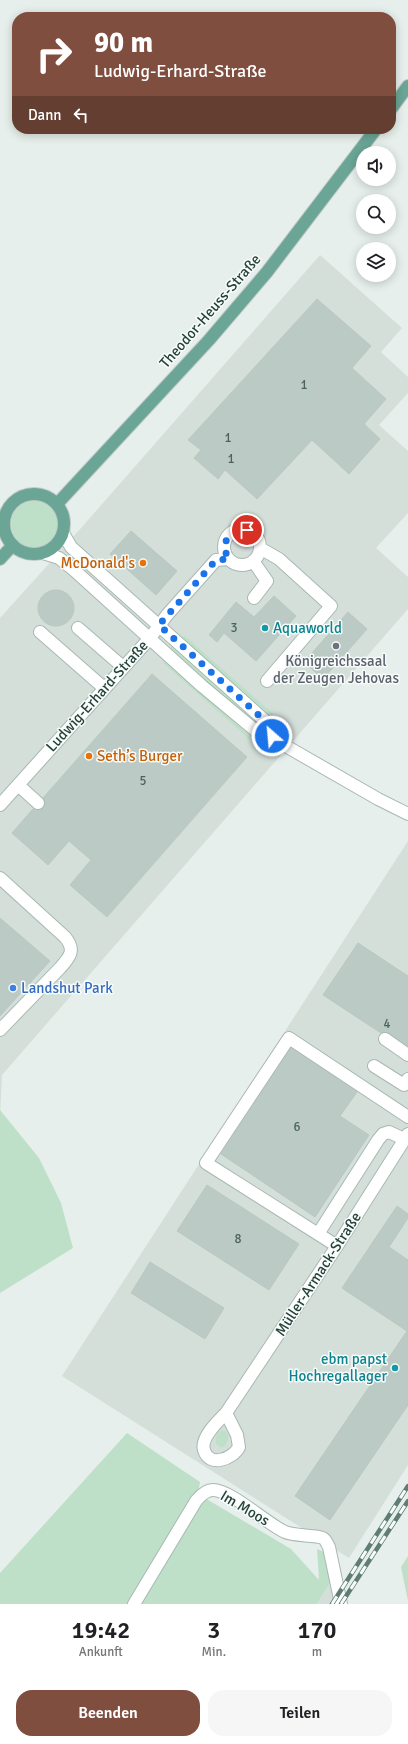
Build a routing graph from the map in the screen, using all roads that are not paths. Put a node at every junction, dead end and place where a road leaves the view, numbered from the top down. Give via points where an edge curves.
1 (408, 86) edge
2 (396, 102) edge
3 (372, 134) edge
4 (57, 504) junction
5 (63, 532) junction
6 (13, 545) junction
7 (260, 548) junction
8 (44, 553) junction
9 (0, 559) edge
10 (229, 559) junction
11 (253, 561) junction
12 (254, 598) dead end
13 (159, 625) junction
14 (78, 628) dead end
15 (40, 632) dead end
16 (150, 638) junction
17 (123, 667) junction
18 (267, 681) dead end
19 (104, 688) junction
20 (272, 736) junction
21 (18, 785) junction
22 (38, 803) dead end
23 (0, 805) edge
24 (408, 814) edge
25 (0, 878) edge
26 (0, 1030) edge
27 (385, 1039) dead end
28 (408, 1055) edge
29 (374, 1066) dead end
30 (408, 1079) edge
31 (408, 1117) edge
32 (406, 1137) edge
33 (318, 1234) junction
34 (337, 1246) junction
35 (226, 1413) dead end
36 (134, 1604) edge
37 (341, 1604) edge

1 - 2 main road
3 - 4 main road, Theodor-Heuss-Straße via 267,272
4 - 5 main road via 64,518
4 - 6 main road via 46,496 32,494 14,502 4,520 6,534
5 - 8 main road via 56,545
5 - 13 street via 70,547
6 - 8 main road via 27,553
6 - 9 main road
7 - 10 street via 252,533 237,530 226,540 224,550
7 - 11 street
7 - 18 street via 279,559 331,606
8 - 16 street via 64,561
10 - 11 street via 243,565
10 - 13 street, Ludwig-Erhard-Straße via 216,560
11 - 12 street via 267,581
13 - 16 street, Ludwig-Erhard-Straße
13 - 20 street via 272,727
14 - 17 street
15 - 19 street
16 - 17 street, Ludwig-Erhard-Straße
16 - 20 street via 262,736
17 - 19 street, Ludwig-Erhard-Straße
19 - 21 street, Ludwig-Erhard-Straße
20 - 24 street via 322,768
21 - 22 street
21 - 23 street, Ludwig-Erhard-Straße
25 - 26 street via 65,937 70,943 71,950 68,958
27 - 28 street
29 - 30 street via 404,1085
31 - 33 street via 289,1038 206,1163
32 - 33 street via 389,1132 383,1134
32 - 34 street, Müller-Armack-Straße
33 - 34 street
34 - 35 street, Müller-Armack-Straße
36 - 37 street, Im Moos via 196,1501 204,1493 215,1490 285,1533 324,1539 329,1546

